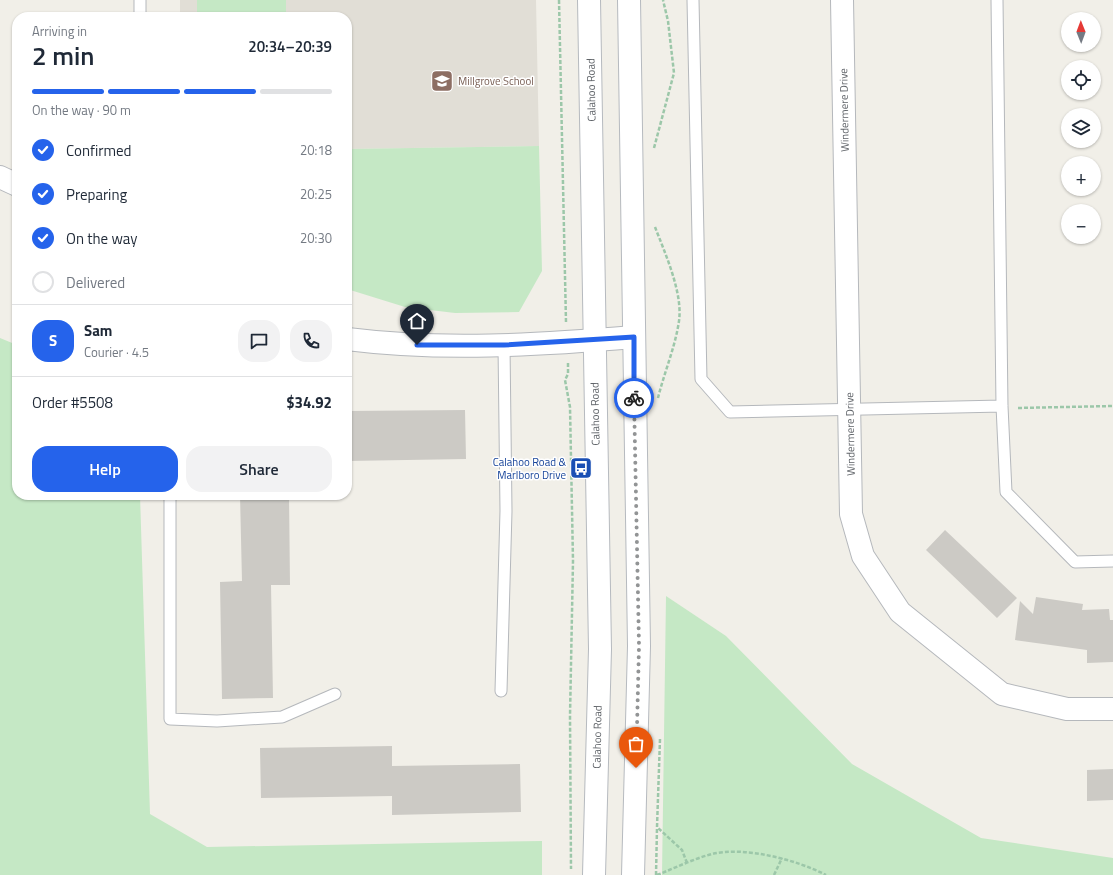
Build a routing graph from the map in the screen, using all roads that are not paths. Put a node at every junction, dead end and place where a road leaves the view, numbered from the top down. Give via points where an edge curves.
1 (140, 0) edge
2 (589, 0) edge
3 (629, 0) edge
4 (693, 0) edge
5 (842, 0) edge
6 (997, 0) edge
7 (140, 12) edge
8 (0, 177) edge
9 (12, 183) edge
10 (634, 337) junction
11 (352, 340) edge
12 (594, 340) junction
13 (504, 345) junction
14 (1002, 406) junction
15 (849, 410) junction
16 (170, 500) edge
17 (1113, 561) edge
18 (502, 691) dead end
19 (335, 694) dead end
20 (1113, 709) edge
21 (594, 875) edge
22 (633, 875) edge

1 - 7 lane
2 - 12 main road, Calahoo Road
3 - 10 main road
4 - 15 lane via 701,379 730,412
5 - 15 main road, Windermere Drive
6 - 14 lane
8 - 9 main road
10 - 12 main road
10 - 22 main road via 639,646
11 - 13 main road via 389,344
12 - 13 main road
12 - 21 main road, Calahoo Road via 600,649
13 - 18 lane via 506,511
14 - 15 lane
14 - 17 lane via 1006,492 1075,562
15 - 20 main road, Windermere Drive via 851,514 863,556 900,612 1002,694 1067,709
16 - 19 lane via 170,719 216,721 282,717

